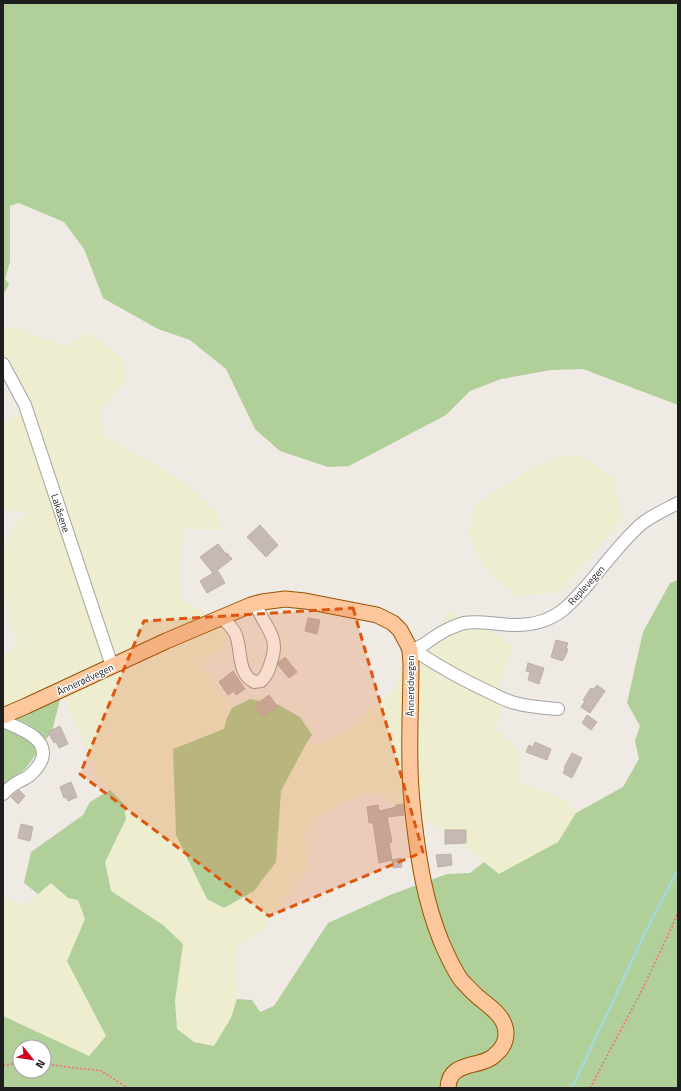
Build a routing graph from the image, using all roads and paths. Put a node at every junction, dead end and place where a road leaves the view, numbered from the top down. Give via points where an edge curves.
1 (3, 364) edge
2 (678, 504) edge
3 (256, 604) junction
4 (222, 618) junction
5 (412, 650) junction
6 (112, 666) junction
7 (558, 709) dead end
8 (3, 716) edge
9 (3, 721) edge
10 (3, 794) edge
11 (678, 911) edge
12 (52, 1065) edge
13 (128, 1088) edge
14 (448, 1088) edge
15 (590, 1088) edge

1 - 6 street, Lakåsene via 25,405
2 - 5 street, Replevegen via 640,526 619,546 572,602 551,617 520,625 479,622 464,624 448,629
3 - 4 main road, Ånnerødvegen
3 - 4 street via 274,644 273,659 261,681 254,682 247,676 240,661 236,635
3 - 5 main road, Ånnerødvegen via 285,599 377,614 400,630
4 - 6 main road, Ånnerødvegen
5 - 7 street via 455,676 502,698 538,708
5 - 14 main road, Ånnerødvegen via 410,766 418,858 428,902 441,941 455,971 470,989 495,1011 504,1024 506,1033 505,1041 497,1053 486,1060 460,1068 449,1080
6 - 8 main road, Ånnerødvegen
9 - 10 street via 36,738 43,752 34,771
11 - 15 path via 640,994
12 - 13 path via 101,1071

